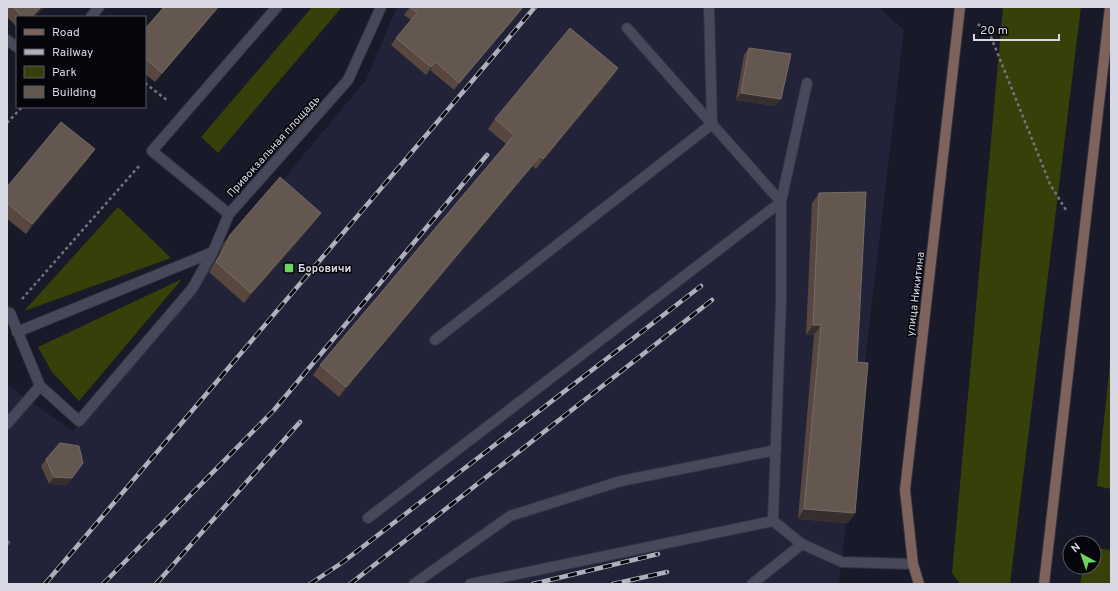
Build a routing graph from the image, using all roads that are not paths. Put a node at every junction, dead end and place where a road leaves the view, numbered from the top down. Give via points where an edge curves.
1 (99, 7) edge
2 (277, 7) edge
3 (381, 7) edge
4 (709, 7) edge
5 (960, 7) edge
6 (1110, 7) edge
7 (92, 16) edge
8 (627, 28) dead end
9 (7, 40) edge
10 (16, 46) edge
11 (807, 83) dead end
12 (712, 124) junction
13 (781, 202) junction
14 (229, 214) junction
15 (213, 252) junction
16 (8, 312) edge
17 (17, 332) junction
18 (435, 340) dead end
19 (40, 386) junction
20 (7, 424) edge
21 (776, 450) junction
22 (368, 518) dead end
23 (773, 521) junction
24 (802, 544) junction
25 (913, 564) junction
26 (414, 584) edge
27 (470, 584) edge
28 (752, 584) edge
29 (919, 584) edge
30 (924, 584) edge
31 (1044, 584) edge

1 - 7 street
2 - 14 street, Привокзальная площадь via 152,152
3 - 14 street, Привокзальная площадь via 348,80
4 - 12 street
5 - 25 street, улица Никитина via 905,490
6 - 31 street
8 - 12 street
9 - 10 street
11 - 13 street
12 - 13 street
12 - 18 street
13 - 21 street
13 - 22 street
14 - 15 street
15 - 17 street
15 - 19 street via 192,289 79,421
16 - 17 street
17 - 19 street
19 - 20 street
21 - 23 street
21 - 26 street via 621,481 510,516
23 - 24 street
23 - 27 street
24 - 25 street via 842,562
24 - 28 street
25 - 29 street, улица Никитина
25 - 30 street

